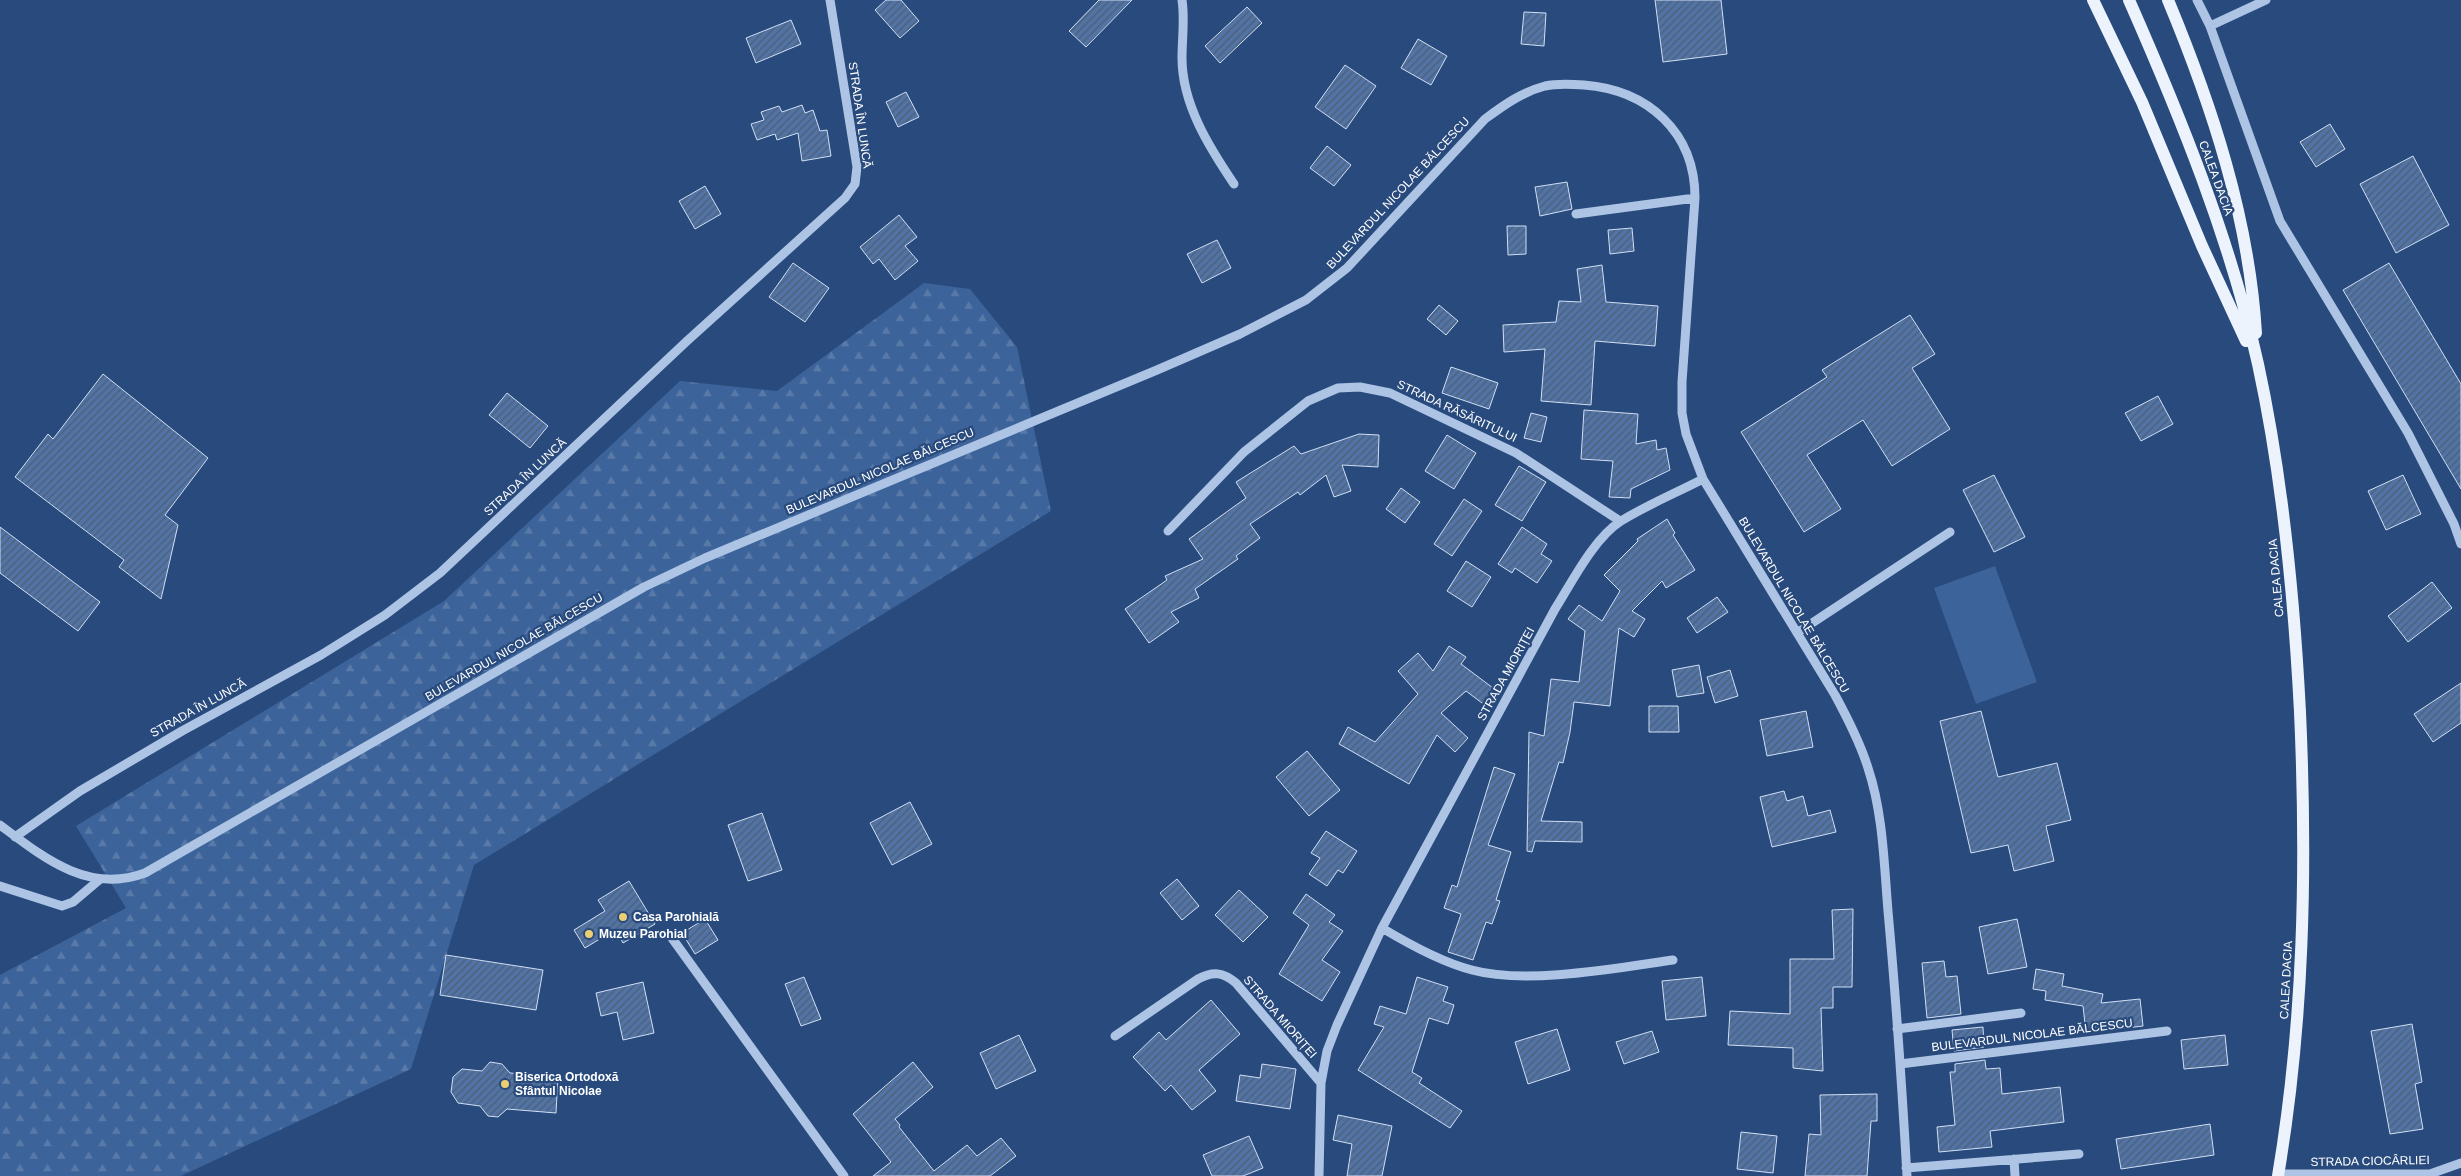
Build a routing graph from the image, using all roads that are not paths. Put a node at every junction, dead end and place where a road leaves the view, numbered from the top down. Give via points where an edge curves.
1 (830, 0) edge
2 (1182, 0) edge
3 (2093, 0) edge
4 (2129, 0) edge
5 (2168, 0) edge
6 (2198, 0) edge
7 (2266, 0) edge
8 (2210, 26) junction
9 (1234, 184) dead end
10 (1695, 198) junction
11 (1576, 214) dead end
12 (2258, 363) junction
13 (1703, 479) junction
14 (1620, 521) junction
15 (1168, 531) dead end
16 (1950, 532) dead end
17 (2461, 544) edge
18 (1797, 633) junction
19 (0, 825) edge
20 (15, 837) junction
21 (99, 880) junction
22 (0, 886) edge
23 (1382, 928) junction
24 (669, 934) dead end
25 (1674, 960) dead end
26 (2022, 1013) dead end
27 (1897, 1029) junction
28 (2167, 1031) dead end
29 (1115, 1036) dead end
30 (1900, 1064) junction
31 (1321, 1083) junction
32 (2080, 1154) dead end
33 (2014, 1159) junction
34 (2461, 1163) edge
35 (1907, 1172) edge
36 (2278, 1175) edge
37 (2332, 1175) edge
38 (844, 1176) edge
39 (1319, 1176) edge
40 (2015, 1176) edge

1 - 20 street, STRADA ÎN LUNCĂ via 857,167 855,184 845,198 440,573 401,603 321,655 80,791
2 - 9 street via 1182,59 1187,95 1216,157
3 - 12 main road via 2142,102 2222,291
4 - 12 main road, CALEA DACIA via 2185,134 2224,240
5 - 12 main road via 2213,119 2228,170 2251,278
6 - 8 street
7 - 8 street
8 - 17 street via 2280,221 2408,433
10 - 11 street
10 - 13 street, BULEVARDUL NICOLAE BĂLCESCU via 1682,412 1693,457
10 - 21 street, BULEVARDUL NICOLAE BĂLCESCU via 1695,178 1690,159 1670,124 1654,110 1622,92 1594,86 1548,85 1531,90 1510,100 1485,119 1347,268 1306,300 1240,334 705,558 644,587 170,859 131,878
12 - 36 main road, CALEA DACIA via 2289,555 2302,762 2304,870 2300,988 2291,1087
13 - 14 street, STRADA MIORIȚEI
13 - 18 street, BULEVARDUL NICOLAE BĂLCESCU
14 - 15 street, STRADA RĂSĂRITULUI via 1516,452 1390,393 1360,387 1338,388 1308,401 1244,452
14 - 23 street, STRADA MIORIȚEI via 1585,562 1555,609
16 - 18 street
18 - 27 street, BULEVARDUL NICOLAE BĂLCESCU via 1854,731 1869,768 1878,806
19 - 20 street, BULEVARDUL NICOLAE BĂLCESCU
20 - 21 street, BULEVARDUL NICOLAE BĂLCESCU via 54,863 81,876
21 - 22 street via 73,902 62,906
23 - 25 street via 1401,940 1472,970 1504,975 1607,970
23 - 31 street, STRADA MIORIȚEI via 1337,1025 1327,1051
24 - 38 street
26 - 27 street, BULEVARDUL NICOLAE BĂLCESCU
27 - 30 street, BULEVARDUL NICOLAE BĂLCESCU
28 - 30 street, BULEVARDUL NICOLAE BĂLCESCU
29 - 31 street, STRADA MIORIȚEI via 1198,979 1218,973 1236,984
30 - 35 street, BULEVARDUL NICOLAE BĂLCESCU
31 - 39 street, STRADA MIORIȚEI
32 - 33 street
33 - 35 street
33 - 40 street
34 - 37 street, STRADA CIOCÂRLIEI via 2430,1174
36 - 37 street, STRADA CIOCÂRLIEI

